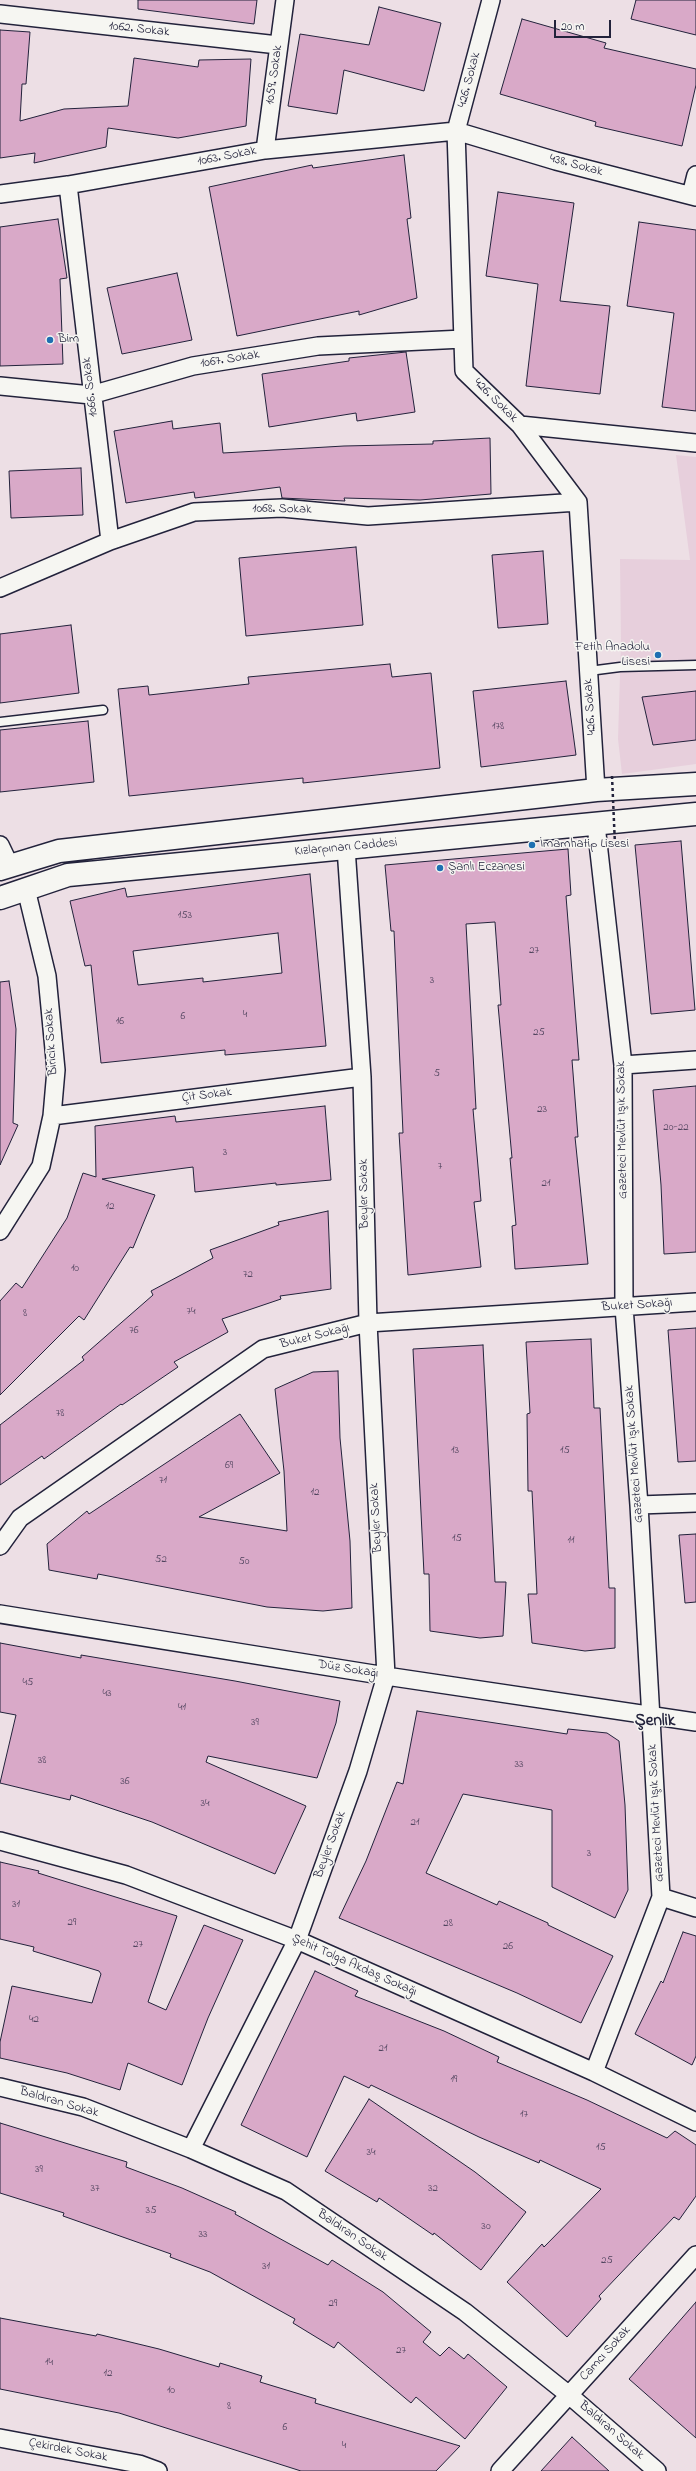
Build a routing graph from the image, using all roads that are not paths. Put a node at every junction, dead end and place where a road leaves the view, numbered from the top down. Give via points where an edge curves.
1 (285, 0) edge
2 (491, 0) edge
3 (0, 14) edge
4 (278, 45) junction
5 (456, 131) junction
6 (265, 150) junction
7 (696, 175) edge
8 (68, 185) junction
9 (0, 194) edge
10 (693, 196) edge
11 (463, 339) junction
12 (0, 386) edge
13 (91, 395) junction
14 (520, 425) junction
15 (696, 443) edge
16 (578, 502) junction
17 (110, 541) junction
18 (0, 588) edge
19 (696, 665) edge
20 (589, 671) junction
21 (103, 710) dead end
22 (0, 722) edge
23 (604, 783) junction
24 (696, 784) edge
25 (696, 814) edge
26 (596, 825) junction
27 (0, 845) edge
28 (346, 848) junction
29 (5, 868) edge
30 (26, 889) junction
31 (0, 898) edge
32 (696, 1060) edge
33 (623, 1065) junction
34 (362, 1077) junction
35 (52, 1116) junction
36 (0, 1232) edge
37 (696, 1302) edge
38 (624, 1307) junction
39 (368, 1323) junction
40 (696, 1503) edge
41 (639, 1505) junction
42 (0, 1546) edge
43 (0, 1614) edge
44 (386, 1676) junction
45 (651, 1716) junction
46 (696, 1722) edge
47 (0, 1841) edge
48 (661, 1897) junction
49 (696, 1908) edge
50 (297, 1940) junction
51 (594, 2072) junction
52 (0, 2087) edge
53 (696, 2122) edge
54 (191, 2149) junction
55 (696, 2255) edge
56 (570, 2395) junction
57 (0, 2438) edge
58 (158, 2471) edge
59 (500, 2471) edge
60 (657, 2471) edge

1 - 4 street, 1059. Sokak
2 - 5 street, 426. Sokak
3 - 4 street, 1062. Sokak
4 - 6 street, 1059. Sokak
5 - 6 street, 1063. Sokak
5 - 10 street, 438. Sokak via 556,161
5 - 11 street, 426. Sokak
6 - 8 street, 1063. Sokak
7 - 10 street
8 - 9 street, 1063. Sokak
8 - 13 street, 1066. Sokak
11 - 13 street, 1067. Sokak via 318,346 194,366
11 - 14 street, 426. Sokak via 464,371
12 - 13 street, 1067. Sokak
13 - 17 street, 1066. Sokak
14 - 15 street
14 - 16 street, 426. Sokak
16 - 17 street, 1068. Sokak via 368,516 282,508 194,512
16 - 20 street, 426. Sokak
17 - 18 street, 1068. Sokak
19 - 20 lane via 620,666
20 - 23 street, 426. Sokak
21 - 22 lane
23 - 24 main road
23 - 29 main road via 59,851
25 - 26 main road, Kızlarpınarı Caddesi
26 - 28 main road, Kızlarpınarı Caddesi
26 - 33 street, Gazeteci Mevlüt Işık Sokak
27 - 29 street
28 - 30 main road, Kızlarpınarı Caddesi via 68,875
28 - 34 street, Beyler Sokak
30 - 31 main road, Kızlarpınarı Caddesi
30 - 35 street, Biricik Sokak via 47,976 56,1070
32 - 33 street
33 - 38 street, Gazeteci Mevlüt Işık Sokak
34 - 35 street, Çit Sokak
34 - 39 street, Beyler Sokak
35 - 36 street, Biricik Sokak via 41,1166
37 - 38 street, Buket Sokağı
38 - 39 street, Buket Sokağı
38 - 41 street, Gazeteci Mevlüt Işık Sokak
39 - 42 street, Buket Sokağı via 263,1350 20,1518
39 - 44 street, Beyler Sokak
40 - 41 street
41 - 45 street, Gazeteci Mevlüt Işık Sokak
43 - 44 street, Düz Sokağı
44 - 45 street, Düz Sokağı
44 - 50 street, Beyler Sokak via 358,1770
45 - 46 street, Düz Sokağı
45 - 48 street, Gazeteci Mevlüt Işık Sokak
47 - 50 street, Şehit Tolga Akdaş Sokağı via 126,1875
48 - 49 street
48 - 51 street, Gazeteci Mevlüt Işık Sokak
50 - 51 street, Şehit Tolga Akdaş Sokağı
50 - 54 street, Beyler Sokak
51 - 53 street, Şehit Tolga Akdaş Sokağı
52 - 54 street, Baldıran Sokak via 83,2107
54 - 56 street, Baldıran Sokak via 286,2191 465,2312
55 - 56 street, Camcı Sokak
56 - 59 street, Camcı Sokak
56 - 60 street, Baldıran Sokak
57 - 58 street, Çekirdek Sokak via 139,2464

